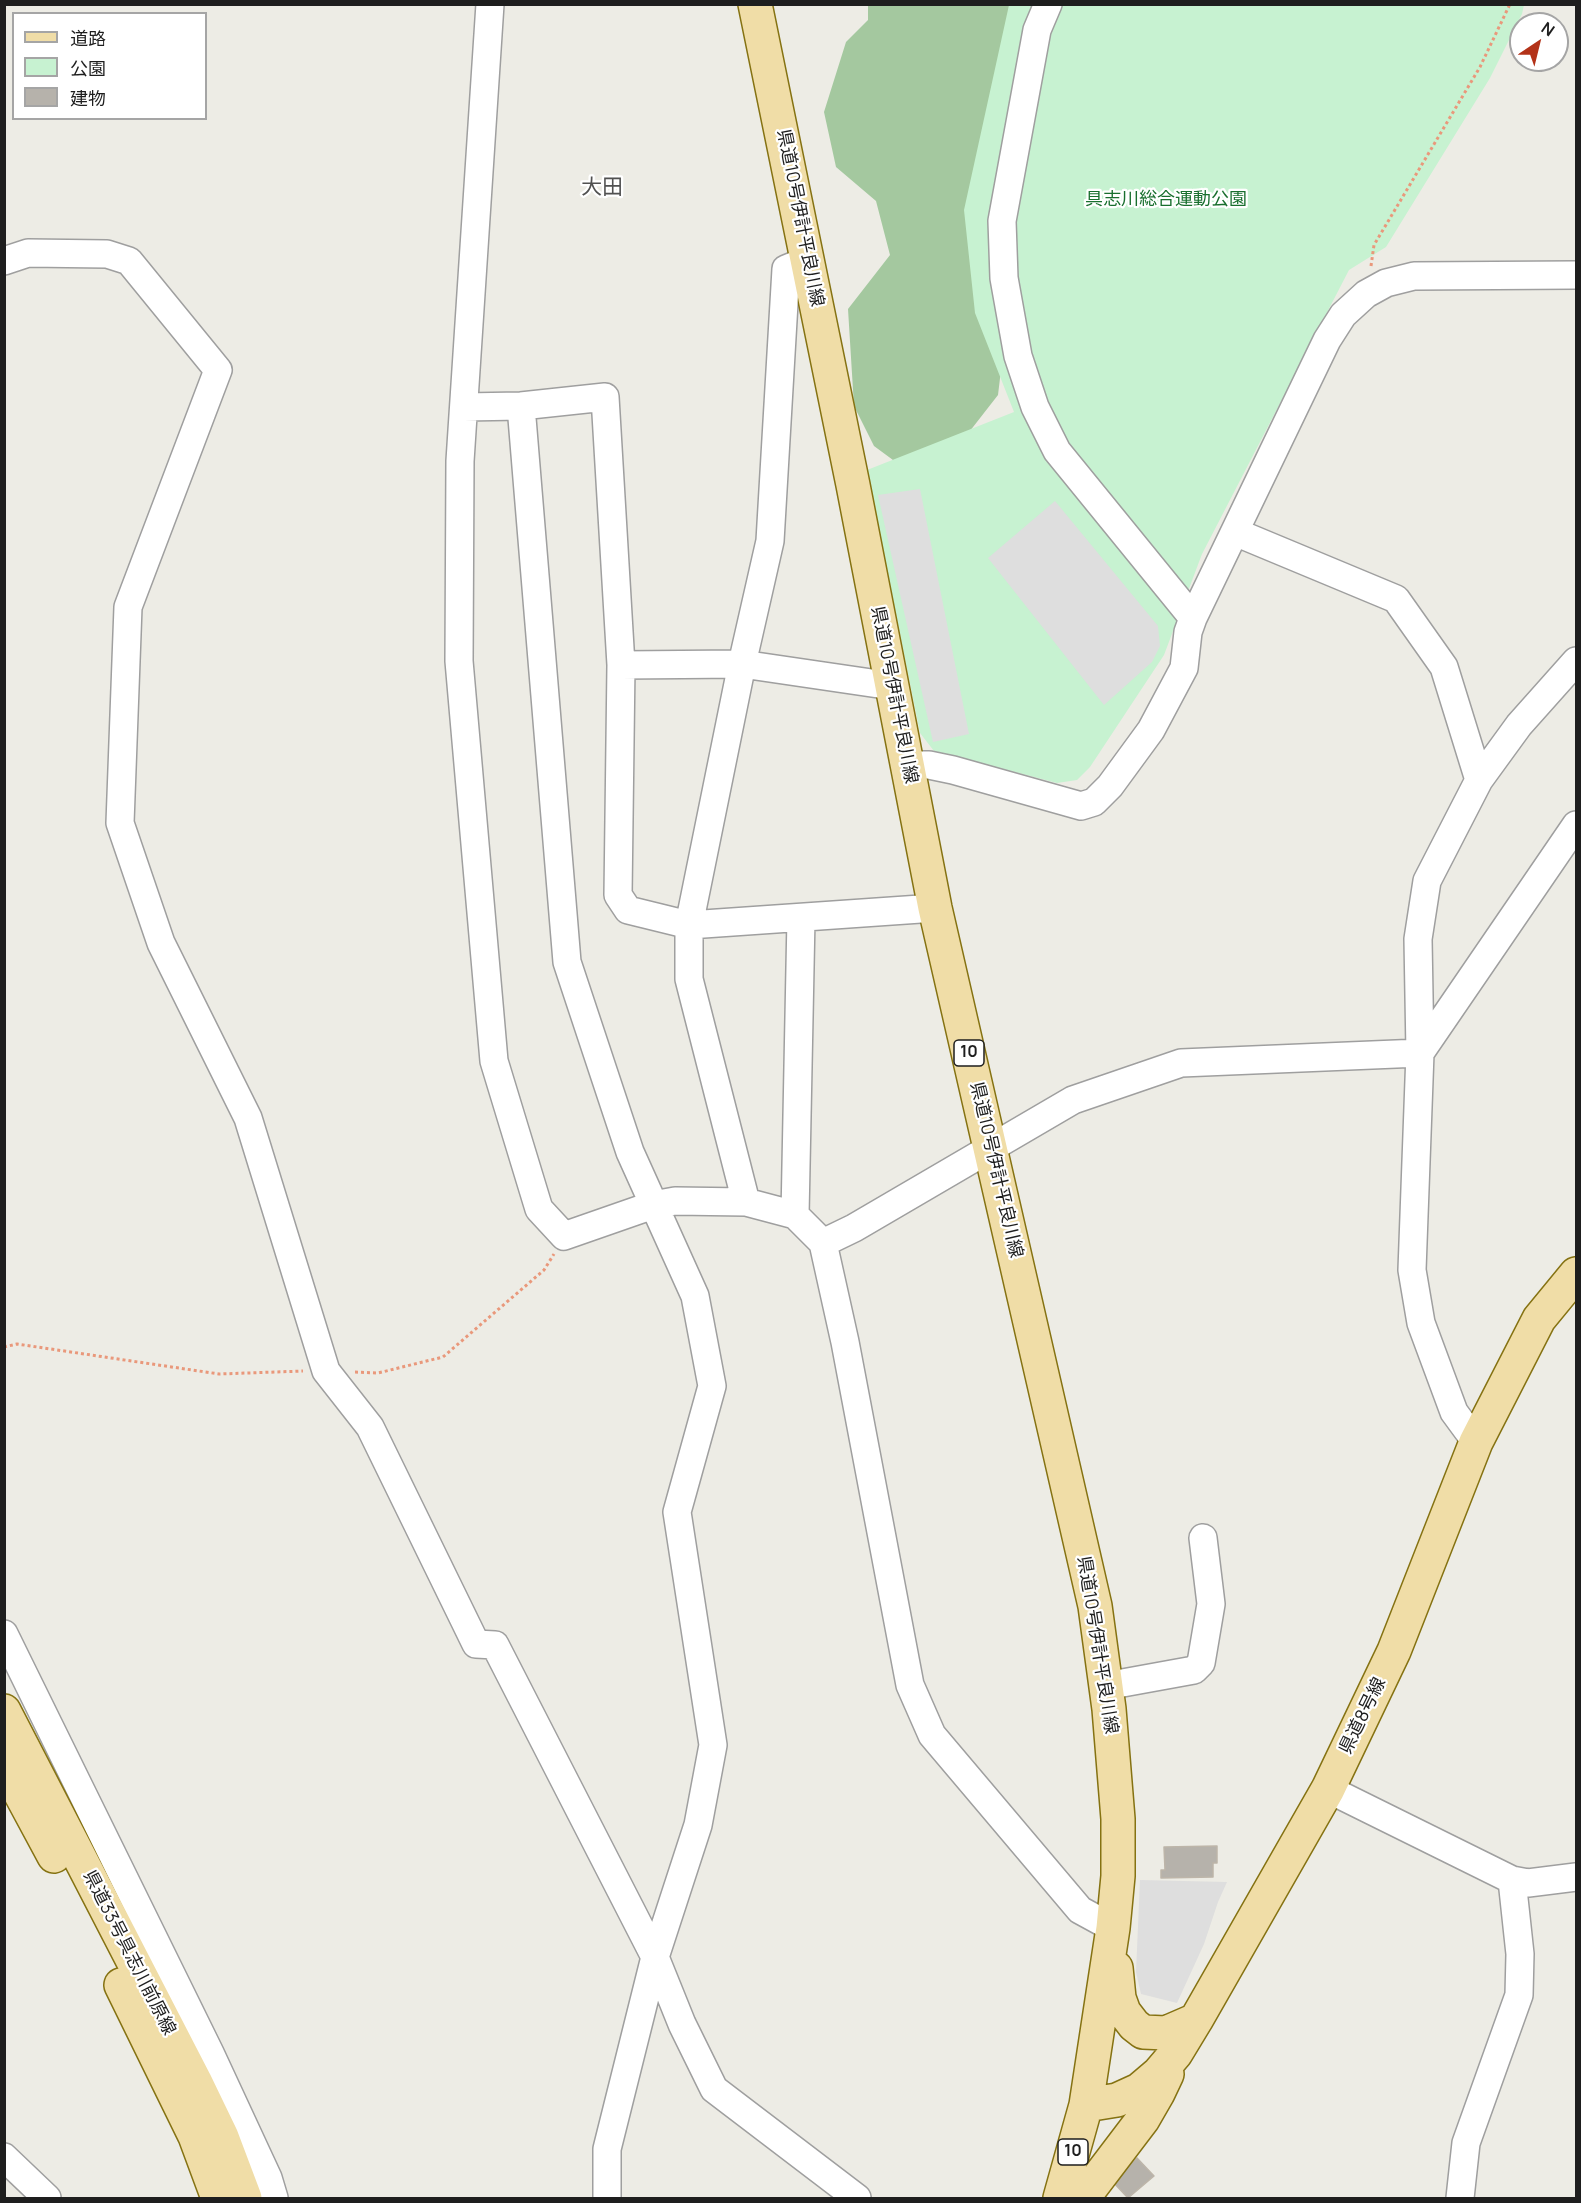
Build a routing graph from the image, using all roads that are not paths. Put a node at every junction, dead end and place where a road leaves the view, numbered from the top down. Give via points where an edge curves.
1 (490, 4) edge
2 (755, 4) edge
3 (1048, 4) edge
4 (808, 260) junction
5 (4, 261) edge
6 (1576, 274) edge
7 (521, 406) junction
8 (464, 407) junction
9 (1235, 532) junction
10 (1193, 618) junction
11 (1576, 661) edge
12 (742, 664) junction
13 (621, 665) junction
14 (892, 686) junction
15 (908, 765) junction
16 (1479, 780) junction
17 (1576, 825) edge
18 (936, 908) junction
19 (801, 918) junction
20 (689, 925) junction
21 (1420, 1053) junction
22 (991, 1146) junction
23 (746, 1202) junction
24 (653, 1205) junction
25 (795, 1215) junction
26 (824, 1243) junction
27 (1576, 1274) edge
28 (1476, 1442) junction
29 (1203, 1538) dead end
30 (4, 1634) edge
31 (1106, 1686) junction
32 (4, 1711) edge
33 (4, 1763) edge
34 (1328, 1789) junction
35 (1576, 1877) edge
36 (1512, 1880) junction
37 (1113, 1928) junction
38 (656, 1957) junction
39 (1196, 2020) junction
40 (1176, 2053) junction
41 (1086, 2104) junction
42 (4, 2157) edge
43 (47, 2199) edge
44 (218, 2199) edge
45 (245, 2199) edge
46 (274, 2199) edge
47 (607, 2199) edge
48 (857, 2199) edge
49 (1060, 2199) edge
50 (1083, 2199) edge
51 (1460, 2199) edge

1 - 8 street
2 - 4 main road, 県道10号伊計平良川線 / 10
3 - 10 street via 1037,30 1002,221 1004,278 1018,356 1035,407 1057,452
4 - 12 street via 786,269 770,541
4 - 14 main road, 県道10号伊計平良川線 / 10
5 - 38 street via 27,253 107,254 129,261 218,370 128,607 120,823 161,943 248,1118 326,1371 370,1427 476,1644 495,1645
6 - 9 street via 1414,276 1366,294 1343,315 1327,340
7 - 8 street
7 - 13 street via 605,397
7 - 24 street via 567,962 630,1152
8 - 24 street via 459,661 494,1061 538,1209 564,1236
9 - 10 street
9 - 16 street via 1396,599 1444,667
10 - 15 street via 1184,668 1151,730 1094,802 1082,806 952,770
11 - 16 street via 1519,726
12 - 13 street
12 - 14 street
12 - 20 street
13 - 20 street via 618,895 628,910
14 - 15 main road, 県道10号伊計平良川線 / 10
15 - 18 main road, 県道10号伊計平良川線 / 10
16 - 21 street via 1427,881 1418,939
17 - 21 street
18 - 19 street
18 - 22 main road, 県道10号伊計平良川線 / 10
19 - 20 street
19 - 25 street
20 - 23 street via 689,979
21 - 22 street via 1181,1063 1073,1100
21 - 28 street via 1412,1270 1422,1323 1454,1412
22 - 26 street
22 - 31 main road, 県道10号伊計平良川線 / 10 via 1095,1606
23 - 24 street via 675,1201
23 - 25 street
24 - 38 street via 695,1296 712,1386 677,1512 713,1745 698,1825
25 - 26 street
26 - 37 street via 910,1685 932,1735 1080,1910
27 - 28 main road, 県道8号線 via 1539,1319
28 - 34 main road, 県道8号線 via 1394,1651
29 - 31 street via 1211,1604 1201,1662 1194,1670
30 - 46 street via 210,2053
31 - 37 main road, 県道10号伊計平良川線 / 10 via 1118,1819
32 - 45 main road, 県道33号具志川前原線 via 195,2081 222,2137
33 - 44 main road, 県道33号具志川前原線 via 195,2136
34 - 36 street
34 - 39 main road, 県道8号線
35 - 36 street via 1528,1883
36 - 51 street via 1520,1954 1519,1995 1466,2143
37 - 39 main road via 1119,1998 1134,2025 1143,2032 1166,2033
37 - 41 main road, 県道10号伊計平良川線 / 10
38 - 47 street via 607,2149
38 - 48 street via 714,2090
39 - 40 main road, 県道8号線
40 - 41 main road, 県道8号線 via 1133,2094
40 - 50 main road via 1143,2119
41 - 49 main road, 県道10号伊計平良川線 / 10
42 - 43 street

